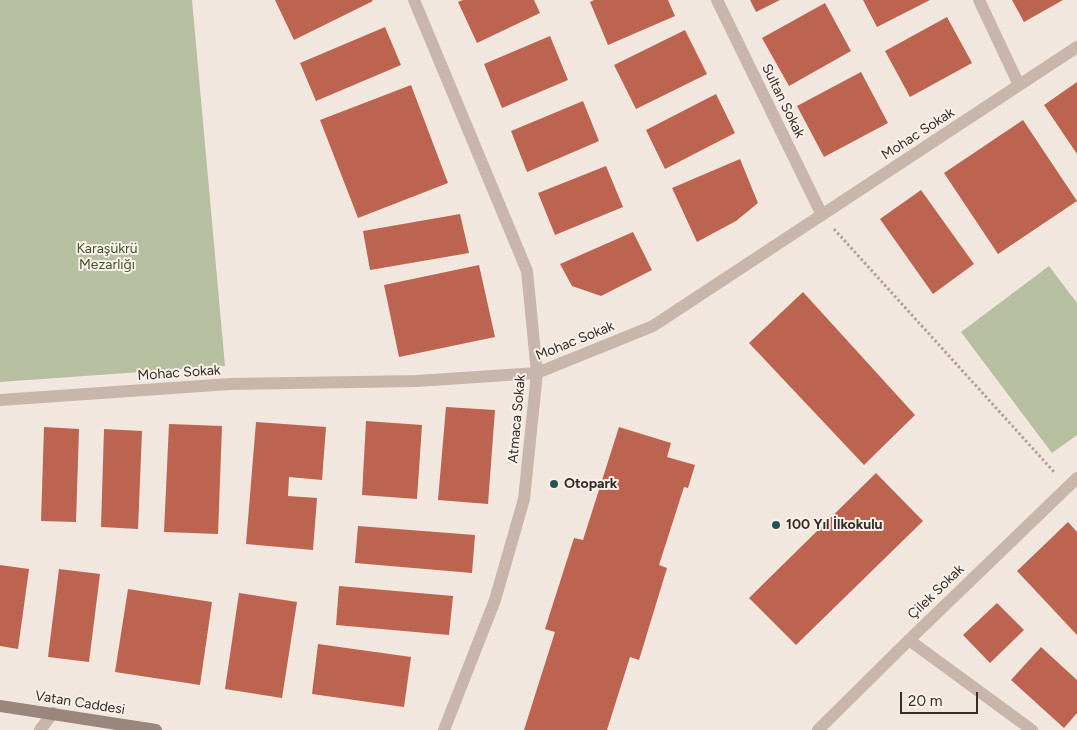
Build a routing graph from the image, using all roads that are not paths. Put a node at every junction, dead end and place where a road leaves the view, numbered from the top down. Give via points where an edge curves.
1 (414, 0) edge
2 (717, 0) edge
3 (979, 0) edge
4 (1077, 47) edge
5 (1019, 85) junction
6 (822, 215) junction
7 (537, 373) junction
8 (0, 400) edge
9 (1072, 483) edge
10 (908, 640) junction
11 (0, 706) edge
12 (53, 713) junction
13 (40, 730) edge
14 (156, 730) edge
15 (444, 730) edge
16 (818, 730) edge
17 (1032, 730) edge

1 - 7 street, Atmaca Sokak via 527,270
2 - 6 street, Sultan Sokak
3 - 5 street
4 - 5 street, Mohac Sokak
5 - 6 street, Mohac Sokak
6 - 7 street, Mohac Sokak via 653,326
7 - 8 street, Mohac Sokak via 418,381 230,384
7 - 15 street, Atmaca Sokak via 524,499 495,600
9 - 10 street, Çilek Sokak
10 - 16 street, Çilek Sokak
10 - 17 street
11 - 12 main road, Vatan Caddesi
12 - 13 street
12 - 14 main road, Vatan Caddesi

